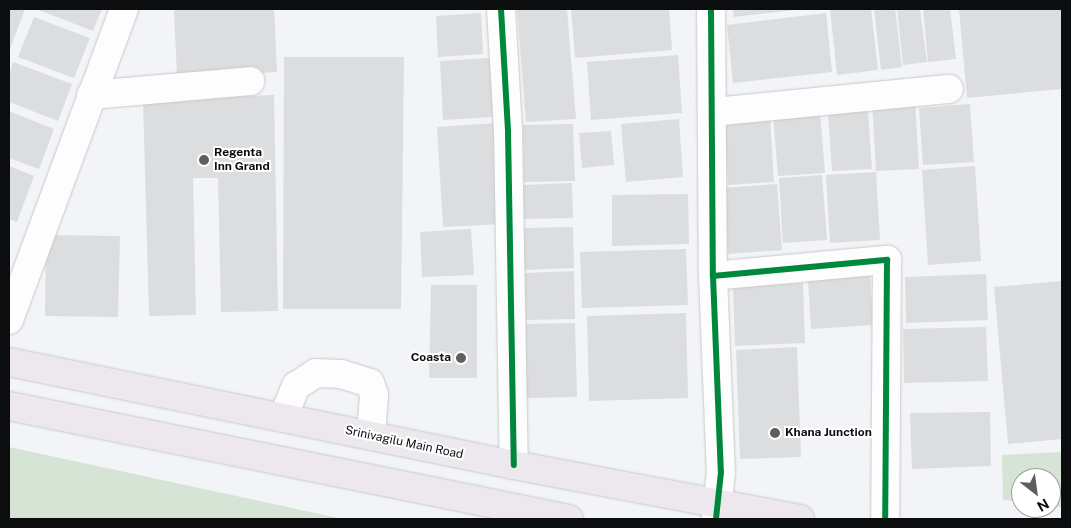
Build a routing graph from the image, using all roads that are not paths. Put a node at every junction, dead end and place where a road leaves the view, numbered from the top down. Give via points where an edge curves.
1 (124, 9) edge
2 (501, 9) edge
3 (711, 9) edge
4 (250, 82) dead end
5 (949, 89) dead end
6 (91, 95) junction
7 (713, 112) junction
8 (713, 276) junction
9 (9, 320) edge
10 (9, 362) edge
11 (9, 406) edge
12 (283, 418) junction
13 (371, 436) junction
14 (514, 465) junction
15 (717, 512) edge
16 (569, 519) edge
17 (800, 519) edge
18 (885, 519) edge

1 - 6 street
2 - 14 street via 508,132
3 - 7 street
4 - 6 street
5 - 7 street
6 - 9 street
7 - 8 street
8 - 15 street via 721,472
8 - 18 street via 888,260
10 - 12 main road, Srinivagilu Main Road
11 - 16 main road
12 - 13 main road, Srinivagilu Main Road
12 - 13 street via 296,386 316,373 341,374 370,383 374,395
13 - 14 main road, Srinivagilu Main Road
14 - 15 main road, Srinivagilu Main Road
15 - 17 main road, Srinivagilu Main Road

